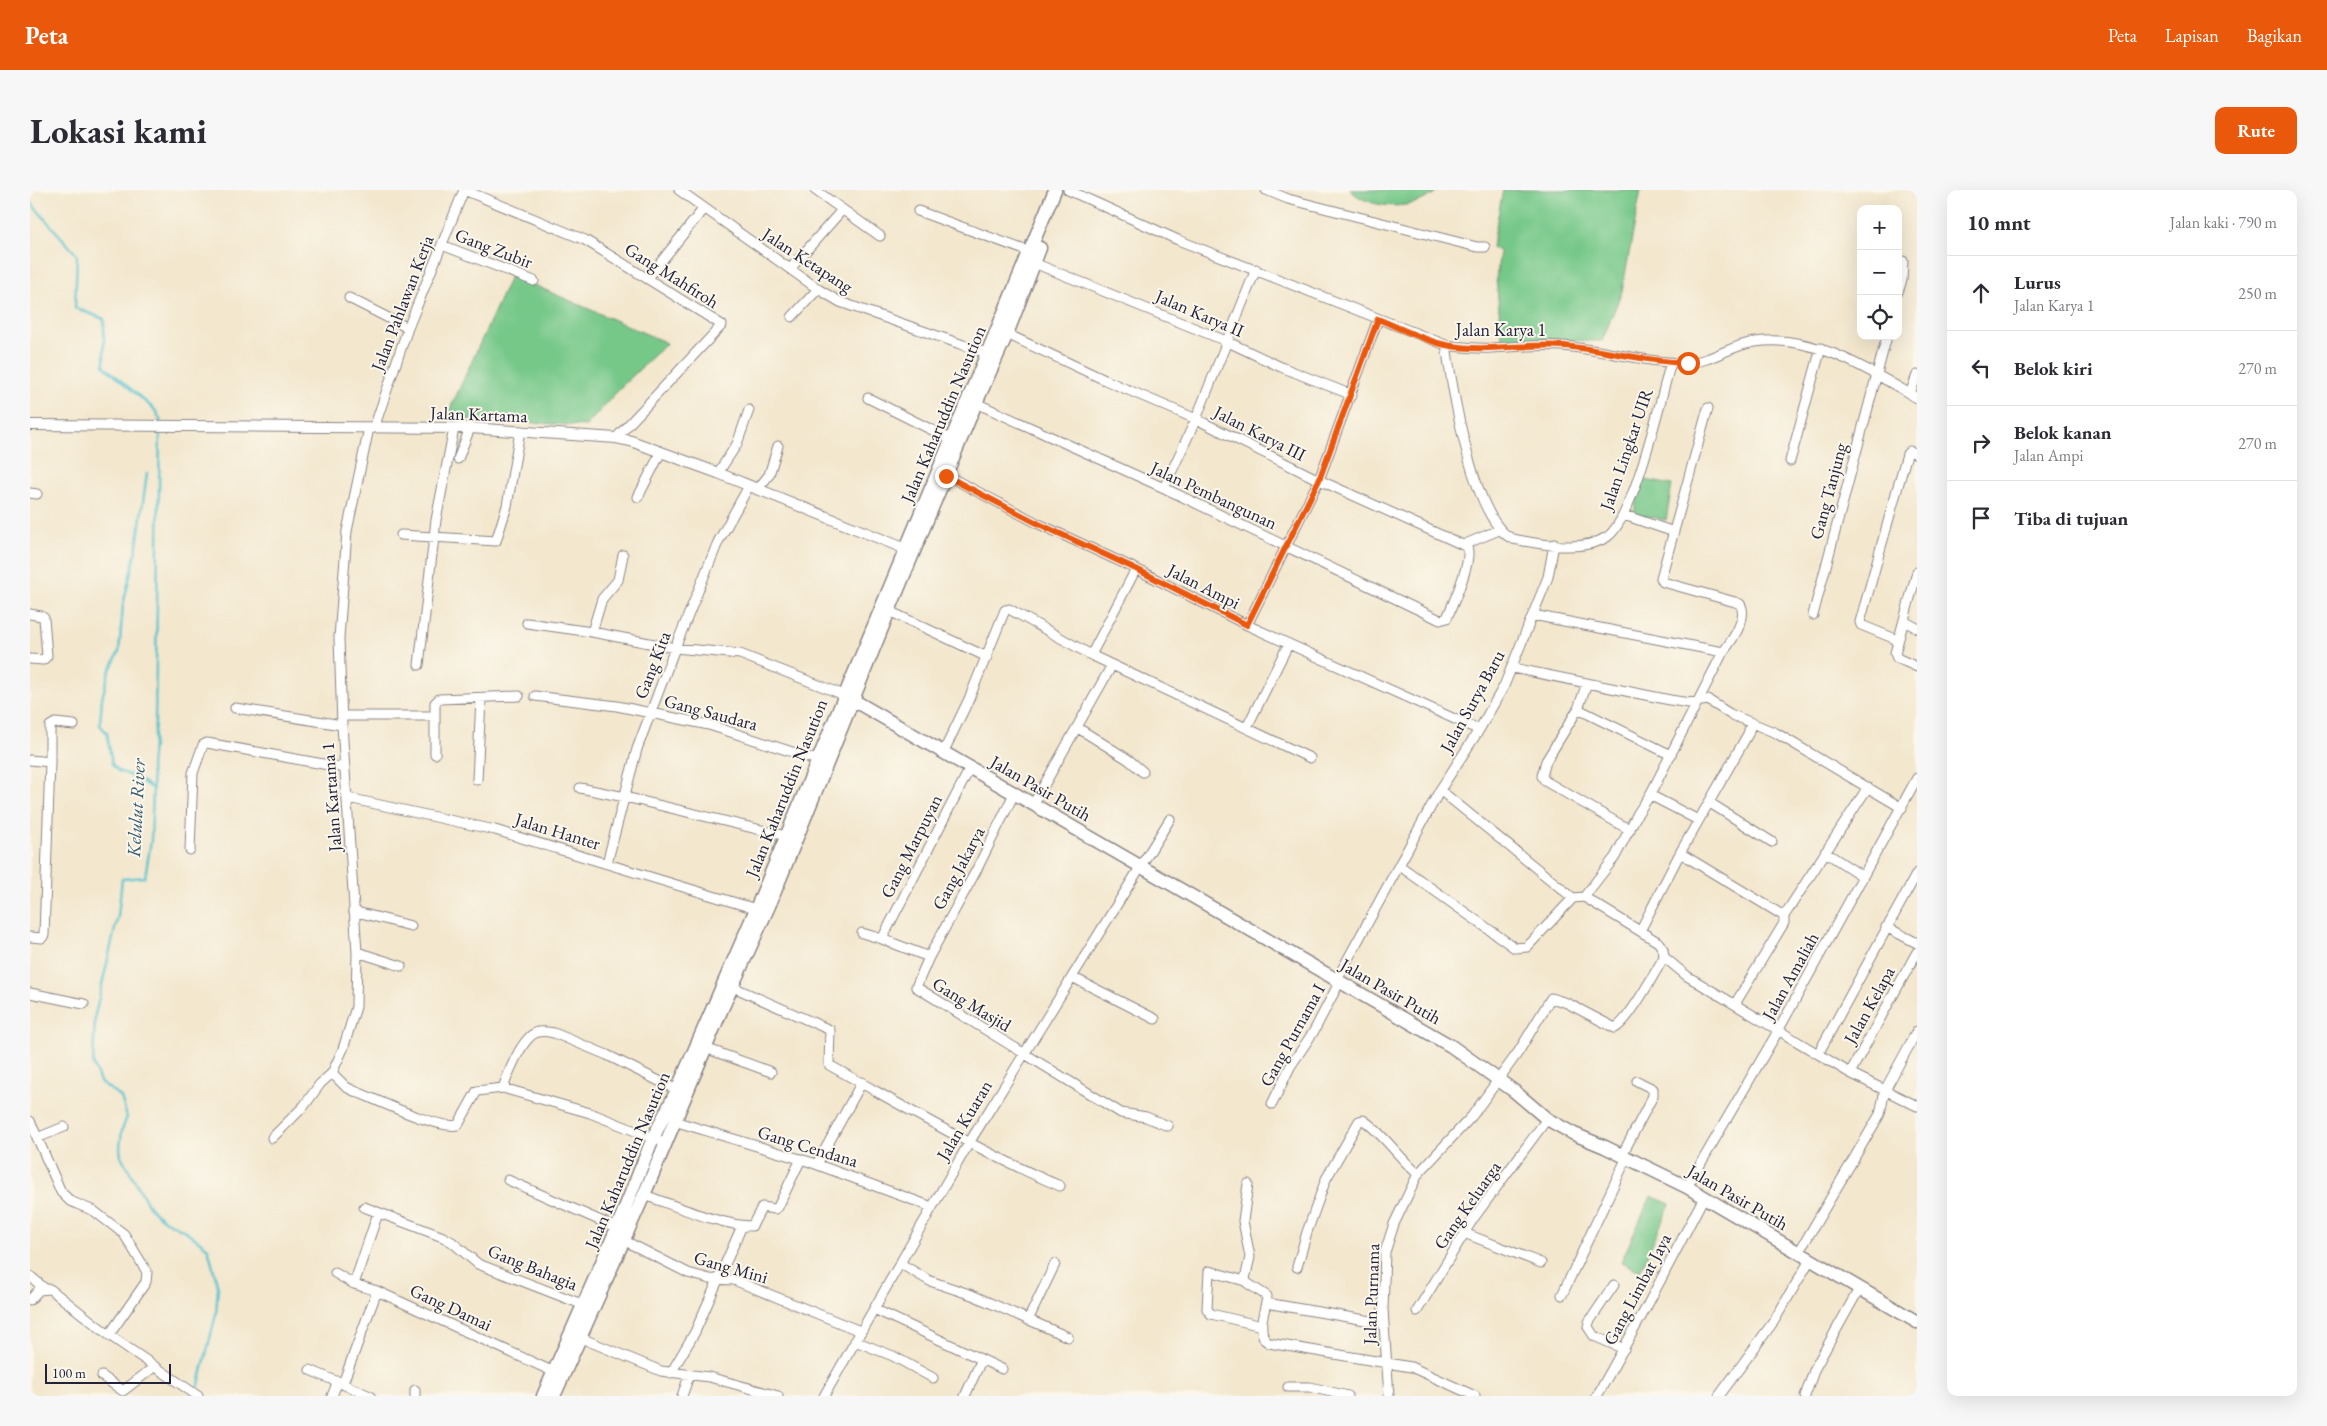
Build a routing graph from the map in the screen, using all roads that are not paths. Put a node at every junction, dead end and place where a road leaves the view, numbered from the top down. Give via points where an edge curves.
1 (464, 190) edge
2 (679, 190) edge
3 (815, 190) edge
4 (1055, 190) edge
5 (1063, 190) edge
6 (1068, 190) edge
7 (1266, 190) edge
8 (704, 208) junction
9 (842, 210) junction
10 (918, 211) dead end
11 (880, 236) dead end
12 (442, 245) junction
13 (1485, 247) dead end
14 (1032, 257) junction
15 (1903, 261) dead end
16 (790, 269) junction
17 (1256, 269) junction
18 (648, 278) junction
19 (1902, 280) edge
20 (534, 281) dead end
21 (1021, 284) junction
22 (818, 289) junction
23 (349, 298) dead end
24 (792, 317) dead end
25 (1378, 319) junction
26 (408, 328) junction
27 (1007, 334) junction
28 (1886, 340) edge
29 (1226, 341) junction
30 (1446, 345) junction
31 (1821, 348) junction
32 (989, 354) junction
33 (1671, 362) junction
34 (1917, 375) edge
35 (1876, 376) junction
36 (1352, 395) junction
37 (1914, 396) edge
38 (868, 398) dead end
39 (976, 403) junction
40 (1708, 408) dead end
41 (749, 410) dead end
42 (1196, 419) junction
43 (30, 425) edge
44 (372, 428) junction
45 (454, 428) junction
46 (470, 428) junction
47 (520, 431) junction
48 (616, 438) junction
49 (950, 439) junction
50 (778, 446) dead end
51 (661, 452) junction
52 (1917, 454) edge
53 (458, 459) dead end
54 (1790, 461) dead end
55 (718, 473) junction
56 (946, 476) junction
57 (1319, 480) junction
58 (753, 488) junction
59 (1164, 488) junction
60 (638, 497) dead end
61 (1624, 515) junction
62 (1499, 530) junction
63 (1674, 532) junction
64 (401, 535) dead end
65 (434, 537) junction
66 (1554, 544) junction
67 (1463, 545) junction
68 (1285, 546) junction
69 (906, 549) junction
70 (623, 555) dead end
71 (1136, 569) junction
72 (1917, 572) edge
73 (889, 611) junction
74 (30, 614) edge
75 (1533, 615) junction
76 (1813, 615) dead end
77 (1904, 621) junction
78 (527, 623) dead end
79 (1247, 625) junction
80 (1917, 628) edge
81 (592, 632) junction
82 (1898, 640) junction
83 (1288, 645) junction
84 (675, 648) junction
85 (1722, 652) junction
86 (1092, 655) junction
87 (987, 657) junction
88 (30, 659) edge
89 (419, 665) dead end
90 (1112, 665) junction
91 (1917, 667) edge
92 (1513, 668) junction
93 (1587, 683) junction
94 (519, 696) dead end
95 (535, 696) dead end
96 (848, 698) junction
97 (481, 699) junction
98 (1699, 700) junction
99 (235, 708) dead end
100 (1578, 709) junction
101 (651, 713) junction
102 (435, 716) junction
103 (342, 720) junction
104 (1751, 723) junction
105 (74, 725) dead end
106 (1247, 727) junction
107 (1078, 728) junction
108 (1479, 730) junction
109 (943, 753) junction
110 (435, 754) dead end
111 (1671, 755) junction
112 (1310, 758) dead end
113 (30, 760) edge
114 (817, 760) junction
115 (50, 762) junction
116 (346, 768) junction
117 (970, 768) junction
118 (1143, 772) dead end
119 (478, 780) dead end
120 (1917, 780) edge
121 (1868, 787) junction
122 (580, 788) dead end
123 (1440, 790) junction
124 (1015, 792) junction
125 (1650, 795) junction
126 (625, 797) junction
127 (348, 798) junction
128 (1034, 803) junction
129 (1710, 804) junction
130 (1902, 808) junction
131 (1170, 819) dead end
132 (1698, 820) junction
133 (1630, 830) junction
134 (786, 836) junction
135 (1772, 842) dead end
136 (190, 850) dead end
137 (1826, 852) junction
138 (1680, 853) junction
139 (607, 863) junction
140 (1400, 866) junction
141 (1142, 867) junction
142 (1917, 873) edge
143 (1862, 876) junction
144 (1584, 896) junction
145 (1573, 898) junction
146 (756, 909) junction
147 (353, 911) junction
148 (1784, 916) junction
149 (411, 926) dead end
150 (1886, 926) junction
151 (1640, 931) junction
152 (862, 933) dead end
153 (30, 937) edge
154 (882, 938) junction
155 (1917, 942) edge
156 (357, 952) junction
157 (1917, 952) edge
158 (929, 957) junction
159 (1664, 957) junction
160 (401, 966) dead end
161 (1072, 977) junction
162 (1338, 980) junction
163 (733, 987) junction
164 (30, 993) edge
165 (84, 1004) dead end
166 (1735, 1004) junction
167 (1155, 1020) dead end
168 (1778, 1031) junction
169 (1917, 1031) edge
170 (705, 1048) junction
171 (1818, 1054) junction
172 (1026, 1055) junction
173 (771, 1072) dead end
174 (332, 1073) junction
175 (1850, 1073) junction
176 (1498, 1080) junction
177 (1637, 1081) dead end
178 (862, 1082) junction
179 (503, 1088) junction
180 (676, 1090) junction
181 (1885, 1090) junction
182 (1272, 1104) dead end
183 (1917, 1106) edge
184 (1547, 1119) junction
185 (30, 1121) edge
186 (674, 1121) junction
187 (1168, 1126) dead end
188 (64, 1127) dead end
189 (37, 1138) junction
190 (272, 1138) dead end
191 (659, 1141) junction
192 (969, 1143) junction
193 (1625, 1156) junction
194 (801, 1159) junction
195 (817, 1164) junction
196 (1418, 1174) junction
197 (508, 1180) dead end
198 (1248, 1184) dead end
199 (1060, 1186) dead end
200 (1687, 1187) junction
201 (644, 1195) junction
202 (1704, 1197) junction
203 (364, 1207) dead end
204 (932, 1207) junction
205 (378, 1213) junction
206 (742, 1226) junction
207 (617, 1228) junction
208 (1464, 1233) junction
209 (624, 1240) junction
210 (1799, 1252) junction
211 (1810, 1260) junction
212 (1541, 1263) dead end
213 (900, 1264) junction
214 (1054, 1264) dead end
215 (1297, 1267) dead end
216 (335, 1273) dead end
217 (30, 1276) edge
218 (720, 1280) junction
219 (1245, 1281) junction
220 (354, 1284) junction
221 (1614, 1286) dead end
222 (45, 1288) junction
223 (1859, 1288) junction
224 (377, 1291) junction
225 (1562, 1294) dead end
226 (30, 1300) edge
227 (1266, 1303) junction
228 (584, 1305) junction
229 (874, 1309) junction
230 (1417, 1311) dead end
231 (1028, 1320) junction
232 (1917, 1322) edge
233 (1383, 1323) junction
234 (1262, 1326) junction
235 (860, 1331) junction
236 (109, 1335) junction
237 (1068, 1337) dead end
238 (581, 1338) junction
239 (855, 1341) junction
240 (1624, 1349) junction
241 (981, 1361) junction
242 (1386, 1362) junction
243 (154, 1366) junction
244 (310, 1370) dead end
245 (1002, 1370) dead end
246 (554, 1372) junction
247 (671, 1374) junction
248 (102, 1376) dead end
249 (689, 1376) junction
250 (933, 1378) dead end
251 (340, 1382) junction
252 (1288, 1387) dead end
253 (1335, 1395) edge
254 (198, 1396) edge
255 (332, 1396) edge
256 (370, 1396) edge
257 (543, 1396) edge
258 (554, 1396) edge
259 (682, 1396) edge
260 (778, 1396) edge
261 (824, 1396) edge
262 (965, 1396) edge
263 (1348, 1396) edge
264 (1389, 1396) edge
265 (1475, 1396) edge
266 (1597, 1396) edge
267 (1719, 1396) edge
268 (1805, 1396) edge

1 - 12 street, Jalan Pahlawan Kerja
1 - 18 street, Gang Mahfiroh via 585,240
2 - 8 street, Jalan Ketapang
3 - 9 street
4 - 14 highway, Jalan Kaharuddin Nasution
5 - 14 highway, Jalan Kaharuddin Nasution
6 - 17 street, Jalan Karya 1 via 1178,240
7 - 13 street via 1288,199
8 - 16 street, Jalan Ketapang
8 - 18 street
9 - 11 street
9 - 16 street
10 - 14 street, Jalan Karya II
12 - 20 street, Gang Zubir
12 - 26 street, Jalan Pahlawan Kerja
14 - 21 highway, Jalan Kaharuddin Nasution
14 - 29 street, Jalan Karya II
15 - 19 street
16 - 22 street, Jalan Ketapang
17 - 25 street, Jalan Karya 1
17 - 29 street
18 - 48 street, Gang Mahfiroh via 722,325
21 - 27 highway, Jalan Kaharuddin Nasution
21 - 32 highway, Jalan Kaharuddin Nasution
22 - 24 street
22 - 32 street, Jalan Ketapang via 853,308
23 - 26 street
25 - 30 street, Jalan Karya 1
25 - 36 street
26 - 44 street, Jalan Pahlawan Kerja
27 - 39 highway, Jalan Kaharuddin Nasution
27 - 42 street, Jalan Karya III
28 - 35 street, Gang Tanjung
29 - 36 street, Jalan Karya II
29 - 42 street
30 - 33 street, Jalan Karya 1 via 1489,348 1562,346
30 - 62 street via 1458,417 1472,467 1492,522
31 - 33 street, Jalan Karya 1 via 1802,343 1756,341 1700,362
31 - 35 street, Jalan Karya 1
31 - 54 street
32 - 49 highway, Jalan Kaharuddin Nasution
33 - 61 street, Jalan Lingkar UIR via 1652,433
34 - 37 street
35 - 37 street, Jalan Karya 1
35 - 76 street, Gang Tanjung
36 - 57 street
38 - 49 street
39 - 56 highway, Jalan Kaharuddin Nasution
39 - 59 street, Jalan Pembangunan
40 - 63 street
41 - 55 street via 737,444
42 - 57 street, Jalan Karya III
42 - 59 street
43 - 44 main road, Jalan Kartama
44 - 45 main road, Jalan Kartama
44 - 103 street, Jalan Kartama 1 via 347,530 342,574 339,638
45 - 46 main road, Jalan Kartama
45 - 65 street
46 - 47 main road, Jalan Kartama
46 - 53 street
47 - 48 main road, Jalan Kartama
47 - 65 street via 498,539 493,542
48 - 51 main road, Jalan Kartama
49 - 69 highway, Jalan Kaharuddin Nasution
50 - 58 street, Gang Kita via 769,475
51 - 55 main road, Jalan Kartama
51 - 60 street
52 - 82 street via 1910,451 1907,454 1860,622
55 - 58 main road, Jalan Kartama
56 - 71 street, Jalan Ampi
56 - 73 highway, Jalan Kaharuddin Nasution
57 - 67 street, Jalan Karya III
57 - 68 street
58 - 69 main road, Jalan Kartama
58 - 84 street, Gang Kita via 718,542
59 - 68 street, Jalan Pembangunan
61 - 63 street
61 - 66 street, Jalan Lingkar UIR via 1607,536 1580,545
62 - 66 street, Jalan Lingkar UIR via 1513,539
62 - 67 street
63 - 85 street via 1661,580 1735,602 1742,608 1739,628
64 - 65 street
65 - 89 street
66 - 75 street, Jalan Surya Baru via 1548,577
67 - 68 street, Jalan Pembangunan via 1469,554 1466,568 1447,618 1443,620
68 - 79 street
69 - 96 highway, Jalan Kaharuddin Nasution
70 - 81 street via 618,580 602,599
71 - 79 street, Jalan Ampi
71 - 86 street
72 - 77 street
73 - 87 street
73 - 96 highway, Jalan Kaharuddin Nasution
74 - 88 street via 41,616 45,621 47,656 44,660
75 - 85 street
75 - 92 street, Jalan Surya Baru
77 - 80 street
77 - 82 street
78 - 81 street
79 - 83 street, Jalan Ampi
81 - 84 street
82 - 91 street via 1897,658
83 - 106 street
83 - 108 street, Jalan Ampi
84 - 96 street via 740,654
84 - 101 street, Gang Kita
85 - 98 street
86 - 87 street via 1007,609
86 - 90 street
87 - 109 street
90 - 106 street
90 - 107 street
92 - 93 street
92 - 108 street, Jalan Surya Baru
93 - 98 street via 1670,700
93 - 100 street
94 - 97 street
95 - 101 street, Gang Saudara
96 - 109 highway, Jalan Pasir Putih
96 - 114 highway, Jalan Kaharuddin Nasution
96 - 163 highway, Jalan Kaharuddin Nasution via 769,906
97 - 102 street via 439,699 435,703
97 - 119 street
98 - 104 street via 1708,700
98 - 111 street
99 - 103 street
100 - 111 street
100 - 133 street via 1546,762 1542,776 1545,781
101 - 114 street, Gang Saudara via 709,725
101 - 126 street, Gang Kita
102 - 103 street
102 - 110 street
103 - 116 street, Jalan Kartama 1
104 - 121 street via 1776,733
104 - 129 street
105 - 115 street via 54,723 50,726
106 - 112 street
107 - 118 street
107 - 128 street
108 - 123 street, Jalan Surya Baru
109 - 117 highway, Jalan Pasir Putih
111 - 125 street
113 - 115 street
114 - 134 highway, Jalan Kaharuddin Nasution
115 - 153 street via 44,935 42,938
116 - 127 street, Jalan Kartama 1
116 - 136 street via 204,744 193,773
117 - 124 highway, Jalan Pasir Putih
117 - 154 street, Gang Marpuyan
120 - 130 street, Jalan Amaliah
121 - 130 street
121 - 137 street
122 - 126 street
123 - 140 street, Jalan Surya Baru
123 - 145 street
124 - 128 highway, Jalan Pasir Putih
124 - 158 street, Gang Jakarya
125 - 132 street
125 - 133 street
126 - 134 street
126 - 139 street, Gang Kita
127 - 139 street, Jalan Hanter via 495,830
127 - 147 street, Jalan Kartama 1
128 - 141 highway, Jalan Pasir Putih
129 - 132 street
129 - 135 street
130 - 143 street, Jalan Amaliah
131 - 141 street, Jalan Kuaran
132 - 138 street
133 - 144 street via 1615,857
134 - 146 highway, Jalan Kaharuddin Nasution
137 - 143 street
137 - 148 street
138 - 148 street
138 - 151 street
139 - 146 street, Jalan Hanter
140 - 145 street via 1515,948 1527,947
140 - 162 street, Jalan Surya Baru
141 - 161 street, Jalan Kuaran
141 - 162 highway, Jalan Pasir Putih
142 - 150 street
143 - 168 street, Jalan Amaliah
144 - 145 street
144 - 151 street
146 - 180 highway, Jalan Kaharuddin Nasution
147 - 149 street
147 - 156 street, Jalan Kartama 1
148 - 166 street via 1784,923
150 - 155 street
150 - 171 street
151 - 159 street via 1658,942
152 - 154 street, Gang Masjid
154 - 158 street, Gang Masjid
156 - 160 street
156 - 174 street, Jalan Kartama 1 via 356,1006
157 - 175 street, Jalan Kelapa
158 - 172 street, Gang Masjid via 916,983 917,990
159 - 166 street via 1687,976
159 - 176 street, Jalan Purnama via 1636,1003 1615,1028 1567,1003 1550,998
161 - 167 street
161 - 172 street, Jalan Kuaran
162 - 176 highway, Jalan Pasir Putih via 1451,1046
162 - 182 street, Gang Purnama I via 1314,1031 1290,1067
163 - 170 highway, Jalan Kaharuddin Nasution
163 - 178 street via 826,1027 831,1034 829,1065
164 - 165 street
166 - 168 street
168 - 171 street
168 - 200 street, Jalan Amaliah
169 - 181 street
170 - 173 street
170 - 186 highway, Jalan Kaharuddin Nasution
171 - 175 street
172 - 187 street via 1121,1113 1146,1117
172 - 192 street, Jalan Kuaran
174 - 179 street via 352,1090 453,1126 458,1125 477,1091
174 - 190 street, Jalan Kartama 1
175 - 181 street
176 - 184 highway, Jalan Pasir Putih
176 - 196 street, Jalan Purnama via 1472,1116
177 - 193 street via 1653,1089 1653,1096
178 - 192 street
178 - 195 street
179 - 180 street via 510,1067 530,1036 544,1031 607,1055
179 - 191 street via 590,1113
180 - 191 highway, Jalan Kaharuddin Nasution
181 - 183 street
181 - 210 street via 1880,1114
184 - 193 highway, Jalan Pasir Putih
184 - 208 street, Gang Keluarga
185 - 189 street
186 - 191 highway, Jalan Kaharuddin Nasution
186 - 194 street, Gang Cendana
188 - 189 street
189 - 236 street via 64,1196 94,1211 124,1234 147,1272 146,1282
191 - 201 highway, Jalan Kaharuddin Nasution
191 - 207 highway, Jalan Kaharuddin Nasution
192 - 199 street
192 - 204 street, Jalan Kuaran
193 - 200 highway, Jalan Pasir Putih
193 - 225 street
194 - 195 street, Gang Cendana
194 - 206 street via 778,1207 762,1207 754,1224
195 - 204 street, Gang Cendana
196 - 215 street via 1371,1125 1364,1120 1359,1121 1326,1179
196 - 233 street, Jalan Purnama via 1388,1239
197 - 207 street
198 - 219 street via 1242,1221 1250,1256
200 - 202 highway, Jalan Pasir Putih
201 - 206 street
201 - 209 highway, Jalan Kaharuddin Nasution
202 - 210 highway, Jalan Pasir Putih
202 - 240 street, Gang Limbat Jaya
203 - 205 street, Gang Bahagia
204 - 213 street, Jalan Kuaran
205 - 220 street
205 - 228 street, Gang Bahagia via 452,1242 478,1264
206 - 218 street
207 - 228 highway, Jalan Kaharuddin Nasution
208 - 212 street
208 - 230 street, Gang Keluarga
209 - 218 street, Gang Mini via 688,1273
209 - 238 highway, Jalan Kaharuddin Nasution
210 - 211 highway, Jalan Pasir Putih
211 - 223 highway, Jalan Pasir Putih
211 - 267 street via 1774,1321
213 - 229 street, Jalan Kuaran
213 - 231 street via 930,1281 972,1295
214 - 231 street
216 - 220 street, Gang Damai
217 - 222 street
218 - 235 street, Gang Mini via 734,1280
218 - 247 street
219 - 227 street via 1267,1296
219 - 234 street via 1209,1271 1207,1309 1211,1314
220 - 224 street, Gang Damai
221 - 240 street via 1588,1328 1594,1336
222 - 226 street
222 - 236 street
223 - 232 highway, Jalan Pasir Putih
223 - 268 street via 1815,1368
224 - 246 street, Gang Damai
224 - 251 street
227 - 233 street
227 - 234 street
228 - 246 highway, Jalan Kaharuddin Nasution
229 - 235 street, Jalan Kuaran
229 - 241 street
231 - 237 street
233 - 242 street, Jalan Purnama
234 - 242 street via 1263,1337 1269,1343
235 - 239 street, Jalan Kuaran
236 - 243 street
238 - 247 street
238 - 258 highway, Jalan Kaharuddin Nasution
239 - 250 street via 893,1356
239 - 261 street, Jalan Kuaran
240 - 266 street, Gang Limbat Jaya
241 - 245 street
241 - 262 street
242 - 264 street, Jalan Purnama
242 - 265 street via 1411,1366
243 - 248 street via 123,1391
243 - 254 street
244 - 251 street
246 - 257 highway, Jalan Kaharuddin Nasution
247 - 249 street
249 - 259 street
249 - 260 street via 709,1377
251 - 255 street
251 - 256 street
252 - 253 street via 1310,1387
253 - 263 street

